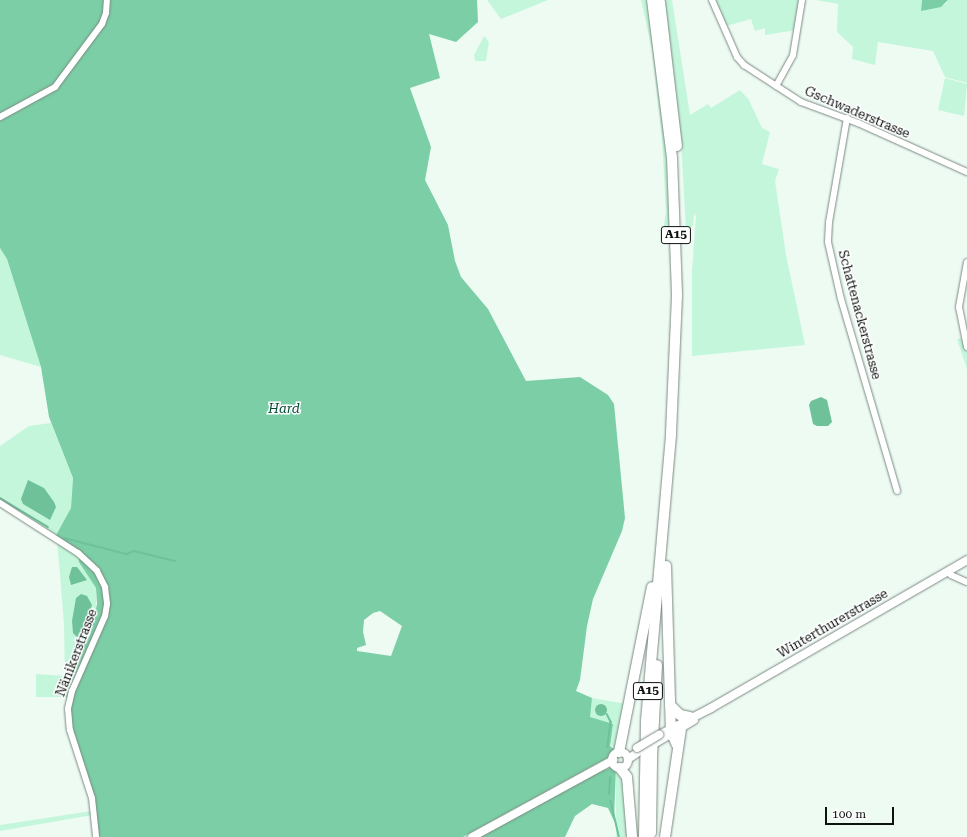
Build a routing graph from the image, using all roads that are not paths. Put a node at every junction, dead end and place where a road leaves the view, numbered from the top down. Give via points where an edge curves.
1 (107, 0) edge
2 (652, 0) edge
3 (660, 0) edge
4 (712, 0) edge
5 (802, 0) edge
6 (776, 86) junction
7 (0, 117) edge
8 (847, 118) junction
9 (967, 172) edge
10 (967, 262) edge
11 (967, 347) edge
12 (897, 490) dead end
13 (0, 503) edge
14 (662, 545) junction
15 (967, 560) edge
16 (666, 566) junction
17 (948, 571) junction
18 (967, 582) edge
19 (670, 705) junction
20 (711, 708) junction
21 (690, 717) junction
22 (675, 730) junction
23 (620, 760) junction
24 (96, 837) edge
25 (472, 837) edge
26 (632, 837) edge
27 (644, 837) edge
28 (651, 837) edge
29 (665, 837) edge

1 - 7 street via 102,24 55,87
2 - 14 highway, A15 via 669,127 676,248 674,390
3 - 16 highway, A15 via 676,122 683,276 680,400
4 - 6 street, Gschwaderstrasse via 739,60
5 - 6 street via 793,55
6 - 8 street, Gschwaderstrasse via 806,104
8 - 9 street, Gschwaderstrasse
8 - 12 street, Schattenackerstrasse via 829,222 828,242 841,299
10 - 11 street via 959,307
13 - 24 street, Nänikerstrasse via 78,553 97,571 105,587 105,616 72,691 68,713 70,730 90,791
14 - 23 highway
14 - 27 highway, A15 via 646,721
15 - 17 main road, Winterthurerstrasse
16 - 19 highway
16 - 28 highway, A15 via 653,727
17 - 18 street
17 - 20 main road, Winterthurerstrasse
19 - 21 highway via 680,716
19 - 22 highway
20 - 21 main road, Winterthurerstrasse
20 - 22 main road, Winterthurerstrasse
21 - 22 main road, Winterthurerstrasse
22 - 23 main road, Winterthurerstrasse
22 - 29 highway via 677,760
23 - 25 main road, Winterthurerstrasse
23 - 26 highway via 627,777

